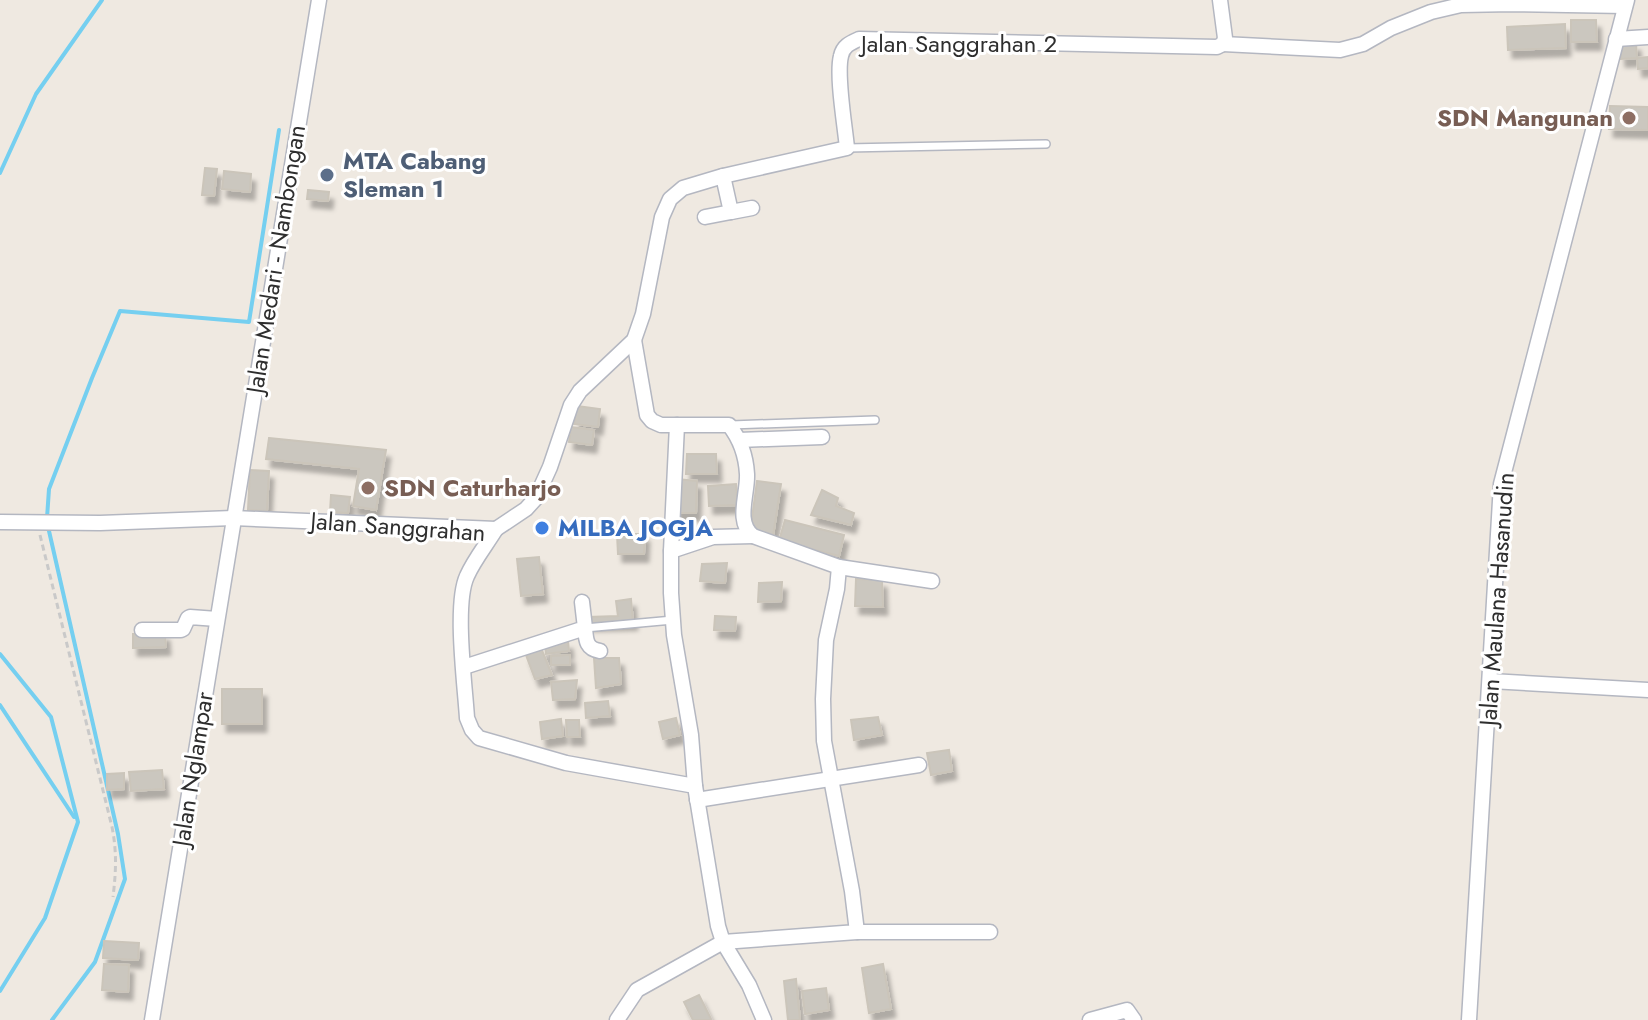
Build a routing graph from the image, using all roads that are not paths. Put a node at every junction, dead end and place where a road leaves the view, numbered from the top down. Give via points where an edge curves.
1 (319, 0) edge
2 (1220, 0) edge
3 (1626, 3) edge
4 (1648, 37) edge
5 (1616, 39) junction
6 (1223, 44) junction
7 (1046, 144) dead end
8 (847, 148) junction
9 (723, 176) junction
10 (752, 208) dead end
11 (731, 212) junction
12 (705, 217) dead end
13 (634, 340) junction
14 (875, 420) dead end
15 (677, 425) junction
16 (729, 425) junction
17 (822, 437) dead end
18 (739, 440) junction
19 (233, 518) junction
20 (0, 522) edge
21 (496, 529) junction
22 (753, 536) junction
23 (671, 551) junction
24 (839, 567) junction
25 (932, 581) dead end
26 (582, 602) dead end
27 (217, 619) junction
28 (673, 620) junction
29 (585, 628) junction
30 (142, 630) dead end
31 (600, 651) dead end
32 (464, 667) junction
33 (1491, 681) junction
34 (1648, 690) edge
35 (919, 765) dead end
36 (832, 780) junction
37 (696, 793) junction
38 (857, 932) junction
39 (990, 932) dead end
40 (723, 942) junction
41 (152, 1020) edge
42 (617, 1020) edge
43 (764, 1020) edge
44 (1090, 1020) edge
45 (1134, 1020) edge
46 (1469, 1020) edge

1 - 19 street, Jalan Medari - Nambongan
2 - 6 street
3 - 5 street, Jalan Maulana Hasanudin
3 - 6 street via 1461,5 1340,50
4 - 5 street
5 - 33 street, Jalan Maulana Hasanudin via 1501,484
6 - 8 street, Jalan Sanggrahan 2 via 859,39 840,57
7 - 8 lane
8 - 9 street
9 - 11 street
9 - 13 street via 683,188 670,199
10 - 11 street
11 - 12 street
13 - 15 street via 647,415 661,425
13 - 21 street via 571,405 536,498
14 - 16 lane
15 - 16 street
15 - 23 street
16 - 18 street
17 - 18 street
18 - 22 street via 747,471 743,520
19 - 20 street, Jalan Sanggrahan
19 - 21 street, Jalan Sanggrahan
19 - 27 street, Jalan Nglampar
21 - 32 street, Jalan Sanggrahan via 461,592
22 - 23 street via 713,537
22 - 24 street
23 - 28 street
24 - 25 street
24 - 36 street via 826,640 823,699
26 - 29 street
27 - 30 street via 190,617 181,630
27 - 41 street, Jalan Nglampar
28 - 29 lane
28 - 37 street
29 - 31 street via 589,646
29 - 32 street
32 - 37 street, Jalan Sanggrahan via 467,718 479,738
33 - 34 street
33 - 46 street, Jalan Maulana Hasanudin
35 - 36 street, Jalan Sanggrahan
36 - 37 street, Jalan Sanggrahan
36 - 38 street
37 - 40 street
38 - 39 street
38 - 40 street
40 - 42 street via 637,990
40 - 43 street
44 - 45 street via 1127,1010

